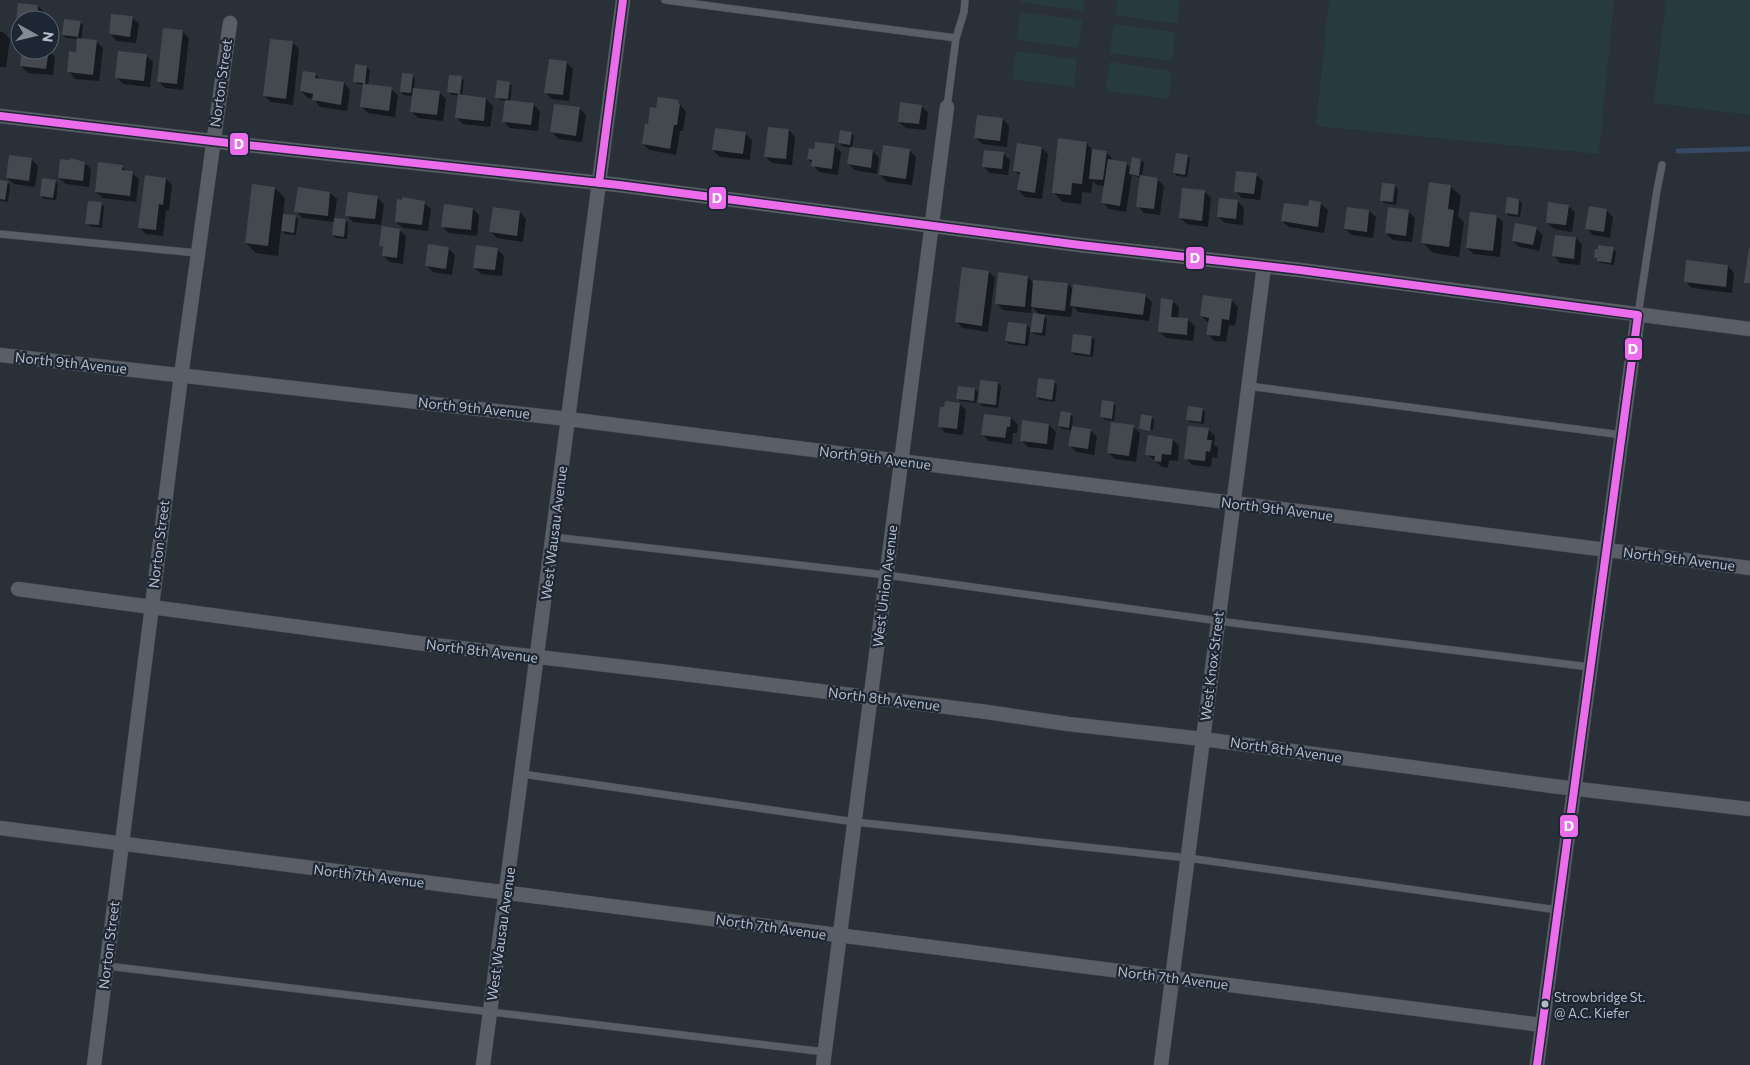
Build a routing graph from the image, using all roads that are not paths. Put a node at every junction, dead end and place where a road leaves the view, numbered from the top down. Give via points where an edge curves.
1 (623, 0) edge
2 (665, 0) edge
3 (965, 0) edge
4 (230, 23) dead end
5 (956, 38) junction
6 (946, 107) joint
7 (0, 116) edge
8 (213, 141) junction
9 (1662, 165) dead end
10 (599, 183) junction
11 (931, 226) junction
12 (0, 234) edge
13 (197, 253) junction
14 (1264, 266) junction
15 (1638, 315) junction
16 (1750, 329) edge
17 (0, 355) edge
18 (181, 376) junction
19 (1248, 386) junction
20 (568, 419) junction
21 (1622, 434) junction
22 (901, 461) junction
23 (1234, 503) junction
24 (553, 536) junction
25 (1607, 551) junction
26 (1750, 568) edge
27 (886, 575) junction
28 (18, 589) dead end
29 (151, 607) junction
30 (1218, 620) junction
31 (537, 657) junction
32 (1590, 667) junction
33 (870, 698) junction
34 (1203, 740) junction
35 (522, 774) junction
36 (1575, 788) junction
37 (1750, 809) edge
38 (855, 822) junction
39 (0, 828) edge
40 (122, 844) junction
41 (1188, 858) junction
42 (506, 892) junction
43 (1558, 910) junction
44 (840, 936) junction
45 (107, 966) junction
46 (1172, 978) junction
47 (490, 1012) junction
48 (1542, 1026) junction
49 (824, 1059) edge
50 (94, 1065) edge
51 (483, 1065) edge
52 (1161, 1065) edge
53 (1537, 1065) edge

1 - 10 street, West Wausau Avenue
2 - 5 lane
3 - 5 lane
4 - 8 street, Norton Street
5 - 6 lane
6 - 11 street, West Union Avenue
7 - 8 street
8 - 10 street
8 - 13 street, Norton Street
9 - 15 lane
10 - 11 street
10 - 20 street, West Wausau Avenue
11 - 14 street
11 - 22 street, West Union Avenue
12 - 13 lane
13 - 18 street, Norton Street
14 - 15 street
14 - 19 street, West Knox Street
15 - 16 street
15 - 21 street
17 - 18 street, North 9th Avenue
18 - 20 street, North 9th Avenue
18 - 29 street, Norton Street
19 - 21 lane
19 - 23 street, West Knox Street
20 - 22 street, North 9th Avenue
20 - 24 street, West Wausau Avenue
21 - 25 street
22 - 23 street, North 9th Avenue
22 - 27 street, West Union Avenue
23 - 25 street, North 9th Avenue
23 - 30 street, West Knox Street
24 - 27 lane
24 - 31 street, West Wausau Avenue
25 - 26 street, North 9th Avenue
25 - 32 street
27 - 30 lane
27 - 33 street, West Union Avenue
28 - 29 street, North 8th Avenue
29 - 31 street, North 8th Avenue
29 - 40 street, Norton Street
30 - 32 lane
30 - 34 street, West Knox Street
31 - 33 street, North 8th Avenue
31 - 35 street, West Wausau Avenue
32 - 36 street
33 - 34 street, North 8th Avenue
33 - 38 street, West Union Avenue
34 - 36 street, North 8th Avenue
34 - 41 street, West Knox Street
35 - 38 lane
35 - 42 street, West Wausau Avenue
36 - 37 street, North 8th Avenue
36 - 43 street
38 - 41 lane
38 - 44 street, West Union Avenue
39 - 40 street, North 7th Avenue
40 - 42 street, North 7th Avenue
40 - 45 street, Norton Street
41 - 43 lane
41 - 46 street, West Knox Street
42 - 44 street, North 7th Avenue
42 - 47 street, West Wausau Avenue
43 - 48 street
44 - 46 street, North 7th Avenue
44 - 49 street, West Union Avenue
45 - 47 lane
45 - 50 street, Norton Street
46 - 48 street, North 7th Avenue
46 - 52 street, West Knox Street
47 - 49 lane
47 - 51 street, West Wausau Avenue
48 - 53 street

